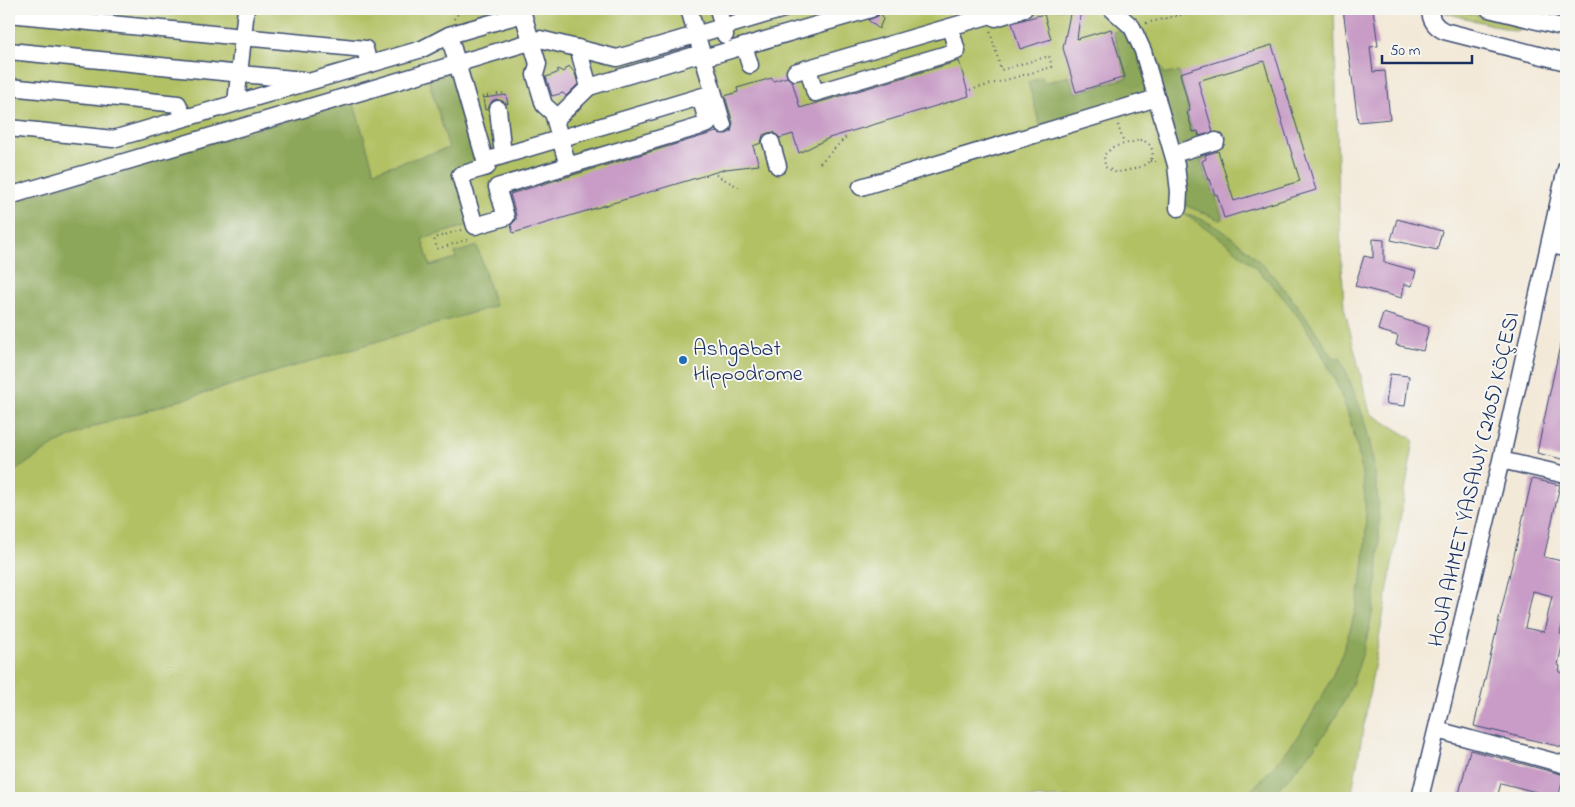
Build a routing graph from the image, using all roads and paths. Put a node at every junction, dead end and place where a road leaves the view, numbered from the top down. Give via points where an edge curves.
1 (246, 9) edge
2 (689, 9) edge
3 (718, 9) edge
4 (784, 9) edge
5 (871, 9) edge
6 (1024, 9) edge
7 (1112, 9) edge
8 (1205, 9) edge
9 (1430, 9) edge
10 (1489, 9) edge
11 (986, 13) edge
12 (750, 14) edge
13 (9, 17) edge
14 (723, 27) junction
15 (950, 27) junction
16 (1132, 27) junction
17 (1566, 28) edge
18 (696, 34) junction
19 (448, 35) junction
20 (243, 37) junction
21 (915, 37) junction
22 (531, 42) junction
23 (744, 46) junction
24 (578, 48) junction
25 (878, 48) junction
26 (422, 49) junction
27 (9, 51) edge
28 (702, 55) junction
29 (617, 58) junction
30 (844, 58) junction
31 (922, 61) junction
32 (1566, 62) edge
33 (369, 64) junction
34 (457, 64) junction
35 (750, 65) dead end
36 (429, 72) junction
37 (886, 72) junction
38 (239, 73) junction
39 (623, 76) junction
40 (312, 80) junction
41 (850, 82) junction
42 (9, 87) edge
43 (589, 87) junction
44 (970, 90) dead end
45 (504, 93) dead end
46 (707, 95) junction
47 (1157, 98) junction
48 (468, 100) junction
49 (236, 103) junction
50 (666, 108) junction
51 (498, 109) dead end
52 (1114, 111) junction
53 (184, 118) junction
54 (631, 118) junction
55 (555, 120) junction
56 (722, 125) dead end
57 (9, 128) edge
58 (596, 129) junction
59 (674, 134) junction
60 (848, 135) dead end
61 (560, 138) junction
62 (1216, 140) dead end
63 (771, 142) dead end
64 (1124, 144) junction
65 (639, 145) junction
66 (526, 148) junction
67 (1174, 154) junction
68 (503, 155) junction
69 (604, 155) junction
70 (486, 161) junction
71 (820, 163) dead end
72 (568, 166) junction
73 (778, 166) dead end
74 (1566, 169) edge
75 (716, 175) dead end
76 (534, 176) junction
77 (861, 187) dead end
78 (742, 189) dead end
79 (9, 196) edge
80 (1178, 208) dead end
81 (1566, 221) edge
82 (474, 232) junction
83 (1505, 461) junction
84 (1566, 475) edge
85 (1440, 731) junction
86 (1566, 765) edge
87 (1420, 798) edge
88 (1428, 798) edge

1 - 20 street
2 - 18 street
3 - 14 street
4 - 12 street
5 - 23 street
6 - 11 street via 996,18
7 - 16 street
8 - 16 path
9 - 32 street via 1432,20 1444,31
10 - 17 street
11 - 15 street
11 - 44 path via 1001,70 1049,56 1052,67
12 - 14 street
12 - 23 street
13 - 20 street via 9,14
14 - 18 street
14 - 23 street
15 - 21 street
15 - 31 street via 958,51
16 - 47 street via 1144,51
18 - 28 street
18 - 29 street
19 - 22 street via 523,14
19 - 26 street
19 - 34 street
20 - 33 street via 365,48
20 - 38 street
21 - 25 street
21 - 31 street
22 - 24 street via 540,39
22 - 34 street
22 - 55 street via 538,64 535,75 544,105
23 - 28 street
23 - 35 street
24 - 29 street
24 - 43 street
25 - 30 street
25 - 37 street
26 - 33 street
26 - 36 street
27 - 38 street
28 - 39 street
28 - 46 street
29 - 39 street
30 - 41 street
30 - 41 street via 801,70 815,93
31 - 37 street
33 - 40 street
34 - 36 street
34 - 48 street
36 - 79 street
37 - 41 street
38 - 40 street
38 - 49 street
39 - 43 street
40 - 49 street
42 - 53 street via 178,104
43 - 55 street
45 - 48 path
46 - 50 street
46 - 56 street
46 - 59 street via 708,124
47 - 52 street
47 - 67 street
48 - 70 street
49 - 53 street
50 - 54 street
50 - 59 street
51 - 68 street
52 - 64 path
52 - 77 street
53 - 57 street via 114,138
54 - 58 street
54 - 65 street
55 - 61 street
58 - 61 street
58 - 69 street
59 - 65 street
60 - 71 path
61 - 66 street
61 - 72 street
62 - 67 street
63 - 73 street
64 - 64 path via 1144,141 1152,150 1152,158 1143,165 1111,172 1104,163 1104,155 1109,149
65 - 69 street
66 - 68 street
66 - 76 street
67 - 80 street
68 - 70 street
69 - 72 street
70 - 82 street via 488,167 460,175
72 - 76 street
74 - 83 street, HOJA AHMET ÝASAWY (2105) KÖÇESI
75 - 78 path
76 - 82 street via 497,187 506,217
81 - 83 street, HOJA AHMET ÝASAWY (2105) KÖÇESI
82 - 82 path via 434,238 437,249
83 - 84 street
83 - 85 street, HOJA AHMET ÝASAWY (2105) KÖÇESI
85 - 86 street
85 - 87 street, HOJA AHMET ÝASAWY (2105) KÖÇESI
85 - 88 street, HOJA AHMET ÝASAWY (2105) KÖÇESI

